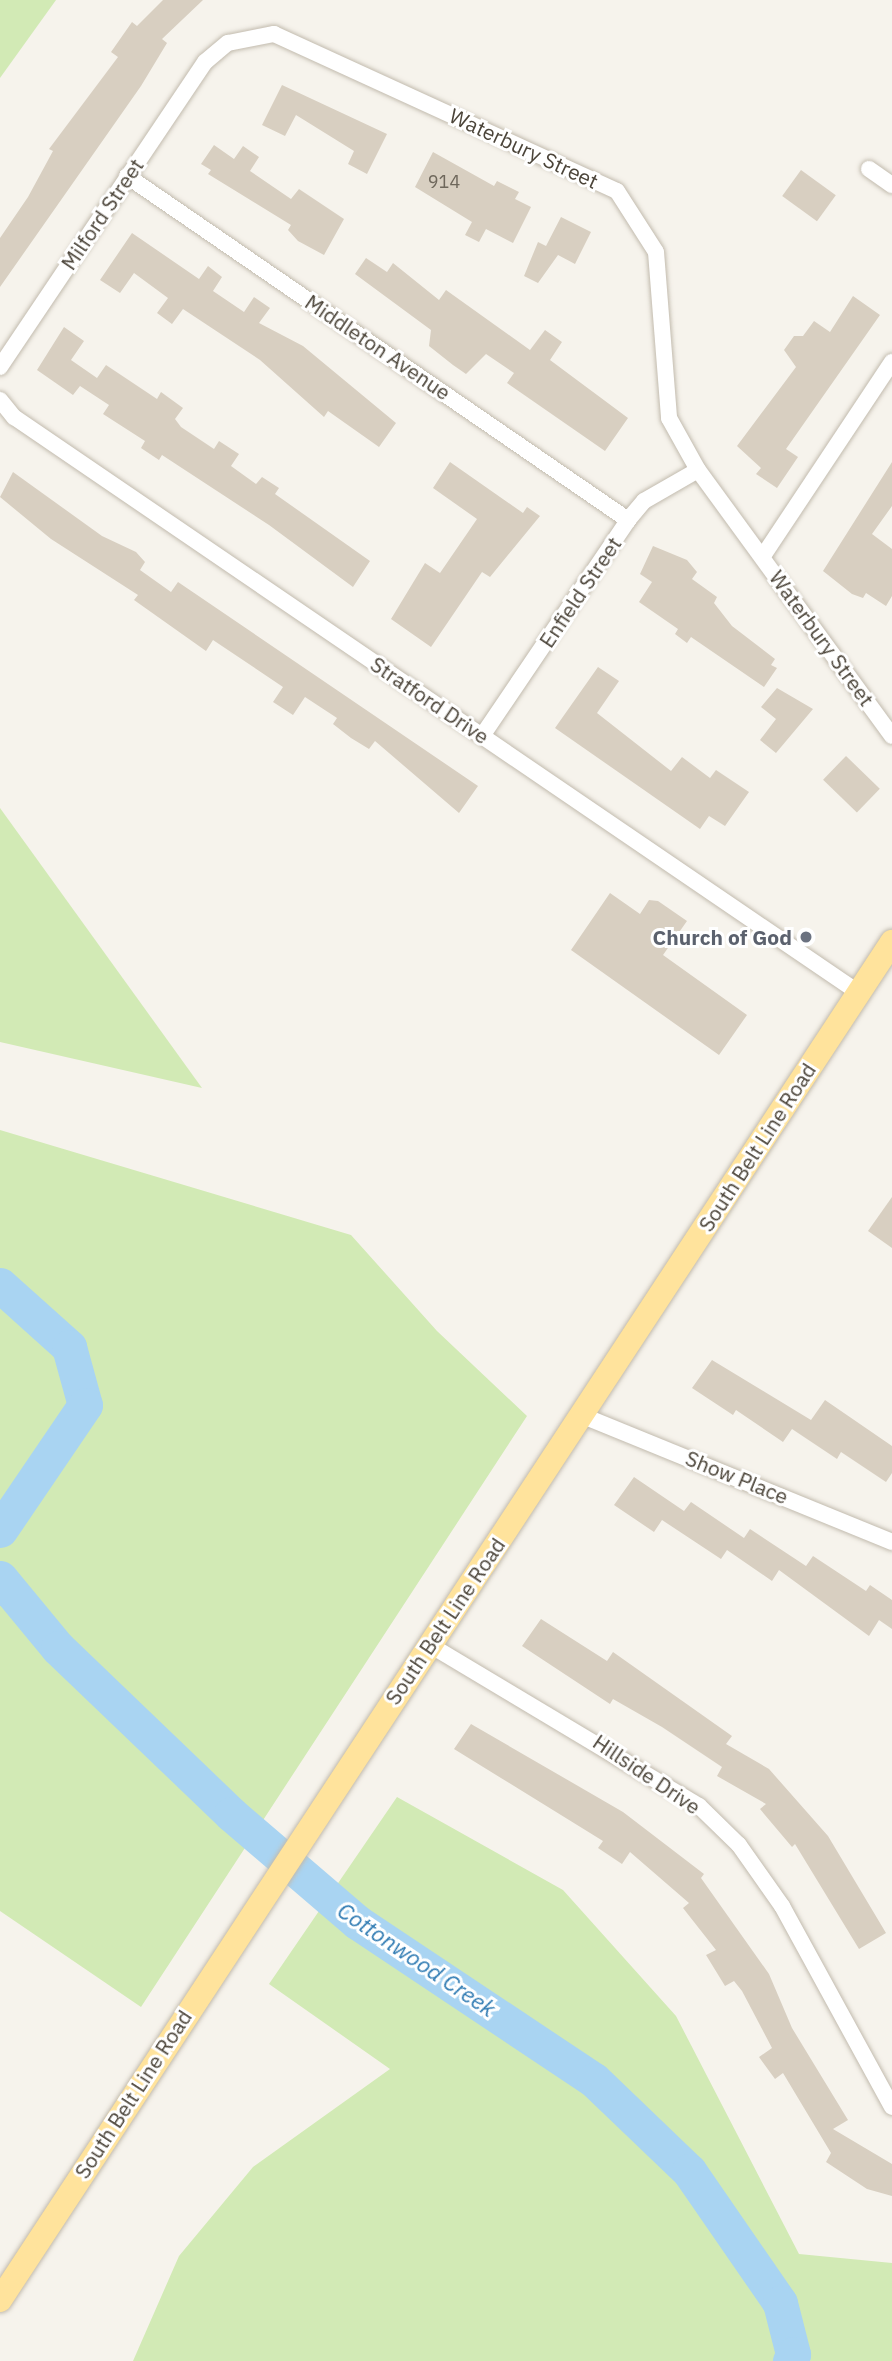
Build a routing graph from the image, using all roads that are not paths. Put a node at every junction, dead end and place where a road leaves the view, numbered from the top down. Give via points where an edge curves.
1 (205, 62) joint
2 (869, 169) dead end
3 (127, 176) junction
4 (892, 185) edge
5 (892, 362) edge
6 (0, 367) edge
7 (1, 403) edge
8 (698, 470) junction
9 (628, 520) junction
10 (764, 556) junction
11 (482, 736) junction
12 (892, 736) edge
13 (892, 942) edge
14 (859, 993) junction
15 (581, 1415) junction
16 (892, 1542) edge
17 (430, 1645) junction
18 (892, 2107) edge
19 (0, 2300) edge

1 - 3 street, Milford Street
1 - 8 street, Waterbury Street via 228,43 274,34 617,191 656,252 668,418
2 - 4 street
3 - 6 street, Milford Street
3 - 9 street, Middleton Avenue
5 - 10 street
7 - 11 street, Stratford Drive
8 - 9 street, Enfield Street via 644,501
8 - 10 street, Waterbury Street
9 - 11 street, Enfield Street
10 - 12 street, Waterbury Street
11 - 14 street, Stratford Drive
13 - 14 main road, South Belt Line Road
14 - 15 main road, South Belt Line Road
15 - 16 street, Show Place
15 - 17 main road, South Belt Line Road
17 - 18 street, Hillside Drive via 699,1806 739,1845 782,1906
17 - 19 main road, South Belt Line Road

